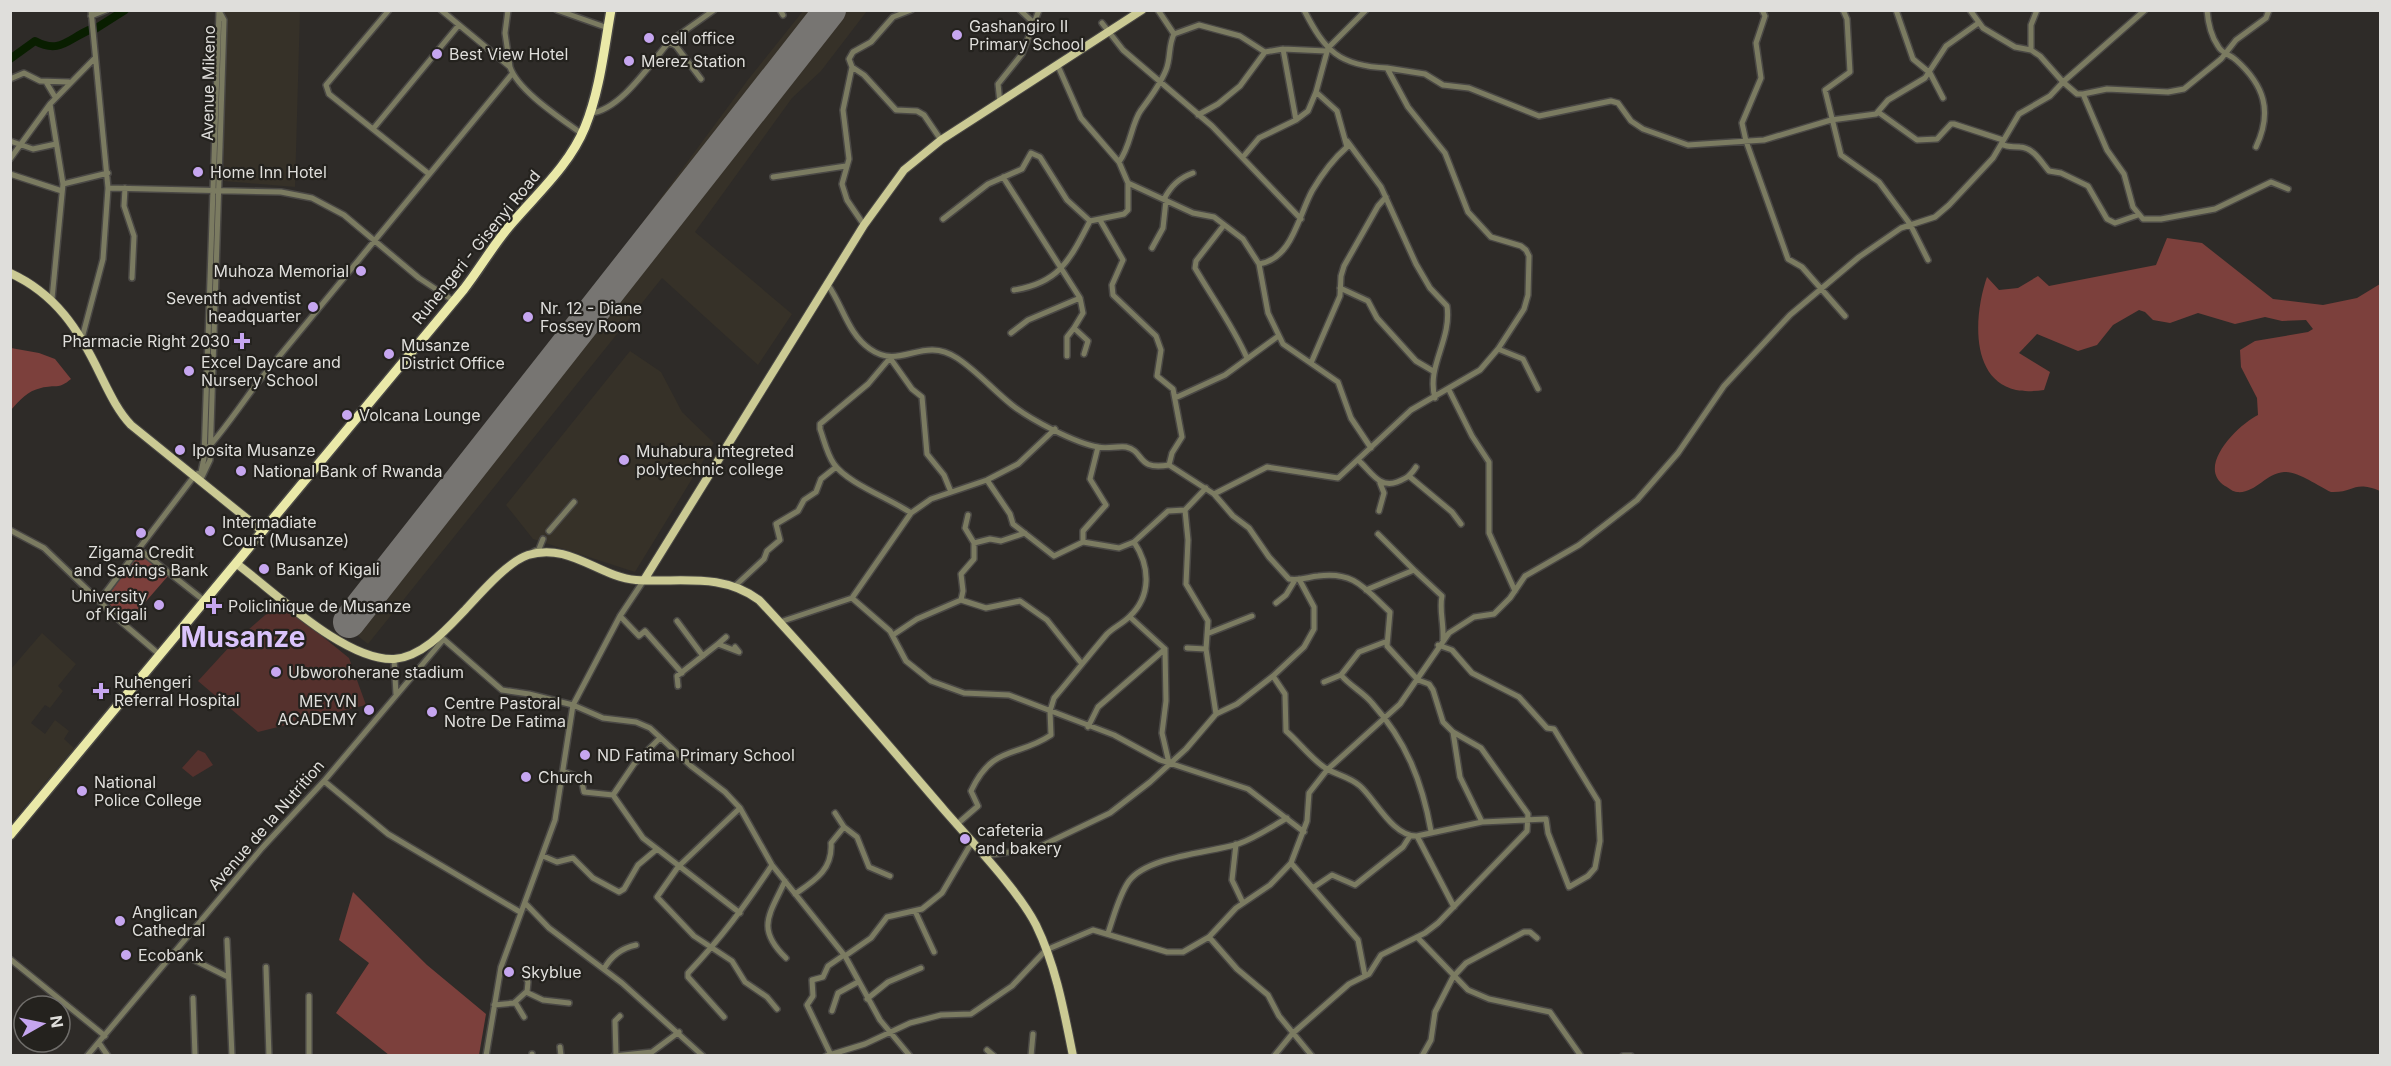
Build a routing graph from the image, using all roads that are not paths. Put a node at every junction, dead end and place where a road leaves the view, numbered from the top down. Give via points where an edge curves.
1 (106, 10) edge
2 (441, 10) edge
3 (508, 10) edge
4 (611, 10) edge
5 (714, 10) edge
6 (911, 10) edge
7 (1020, 10) edge
8 (1039, 10) edge
9 (1142, 10) edge
10 (1158, 10) edge
11 (1304, 10) edge
12 (1366, 10) edge
13 (1762, 10) edge
14 (1843, 10) edge
15 (1896, 10) edge
16 (1970, 10) edge
17 (2037, 10) edge
18 (2145, 10) edge
19 (2207, 10) edge
20 (2269, 10) edge
21 (219, 11) edge
22 (386, 11) edge
23 (558, 11) edge
24 (91, 14) edge
25 (1102, 23) dead end
26 (1035, 24) junction
27 (1977, 24) junction
28 (458, 26) junction
29 (608, 28) junction
30 (1108, 32) junction
31 (1174, 34) junction
32 (669, 42) junction
33 (1283, 49) junction
34 (1327, 50) junction
35 (2031, 50) junction
36 (1265, 52) junction
37 (2227, 54) junction
38 (95, 58) junction
39 (1058, 66) junction
40 (852, 67) junction
41 (1387, 68) junction
42 (511, 70) junction
43 (1930, 73) junction
44 (10, 79) edge
45 (701, 80) dead end
46 (46, 82) junction
47 (69, 82) junction
48 (1160, 82) junction
49 (2062, 82) junction
50 (1316, 92) junction
51 (2084, 94) junction
52 (55, 97) junction
53 (1943, 98) dead end
54 (50, 104) junction
55 (1000, 104) junction
56 (590, 112) junction
57 (1878, 112) junction
58 (1198, 115) junction
59 (1296, 120) junction
60 (1831, 120) junction
61 (373, 129) junction
62 (582, 134) junction
63 (941, 140) junction
64 (10, 141) edge
65 (1347, 141) junction
66 (1746, 141) junction
67 (2002, 142) junction
68 (56, 144) junction
69 (21, 146) junction
70 (2256, 147) dead end
71 (1244, 157) junction
72 (10, 159) edge
73 (1119, 162) junction
74 (846, 166) junction
75 (108, 173) junction
76 (1192, 173) dead end
77 (10, 174) edge
78 (429, 174) junction
79 (773, 177) dead end
80 (1003, 177) junction
81 (1128, 183) junction
82 (62, 188) junction
83 (108, 188) junction
84 (125, 188) junction
85 (2288, 189) dead end
86 (217, 192) junction
87 (1386, 197) junction
88 (1165, 200) junction
89 (2138, 215) junction
90 (943, 219) dead end
91 (1301, 219) junction
92 (1100, 220) junction
93 (1090, 221) junction
94 (1910, 224) junction
95 (864, 225) junction
96 (1224, 225) junction
97 (374, 241) junction
98 (1152, 248) dead end
99 (1928, 260) dead end
100 (1258, 264) junction
101 (1063, 268) junction
102 (10, 273) edge
103 (132, 278) dead end
104 (828, 285) junction
105 (1340, 288) junction
106 (1822, 289) junction
107 (1014, 290) dead end
108 (1080, 298) junction
109 (52, 299) junction
110 (454, 301) junction
111 (1845, 316) dead end
112 (1074, 328) junction
113 (1011, 333) dead end
114 (1277, 337) junction
115 (82, 338) junction
116 (1498, 349) junction
117 (1084, 354) dead end
118 (1067, 356) dead end
119 (890, 358) junction
120 (1247, 358) junction
121 (1311, 363) junction
122 (1433, 371) junction
123 (1538, 389) dead end
124 (1449, 390) junction
125 (1175, 398) junction
126 (1436, 398) junction
127 (204, 428) junction
128 (1055, 429) junction
129 (210, 432) junction
130 (216, 437) junction
131 (1098, 447) junction
132 (1371, 448) junction
133 (207, 449) junction
134 (1358, 460) junction
135 (1169, 465) junction
136 (836, 467) junction
137 (1416, 467) dead end
138 (198, 477) junction
139 (1410, 477) junction
140 (987, 480) junction
141 (1380, 483) junction
142 (1206, 488) junction
143 (951, 492) junction
144 (1214, 494) junction
145 (574, 501) dead end
146 (1185, 510) junction
147 (1379, 511) dead end
148 (911, 513) junction
149 (968, 514) dead end
150 (1461, 524) dead end
151 (10, 530) edge
152 (261, 530) junction
153 (549, 531) dead end
154 (1025, 533) junction
155 (1378, 534) dead end
156 (543, 539) dead end
157 (1083, 542) junction
158 (1134, 542) junction
159 (974, 543) junction
160 (139, 549) junction
161 (529, 555) junction
162 (237, 564) junction
163 (1414, 570) junction
164 (644, 580) junction
165 (1297, 580) junction
166 (735, 586) junction
167 (1366, 590) junction
168 (1515, 591) junction
169 (852, 598) junction
170 (961, 600) junction
171 (99, 601) junction
172 (206, 602) junction
173 (1276, 603) dead end
174 (620, 616) junction
175 (1252, 616) dead end
176 (1130, 617) junction
177 (677, 621) dead end
178 (780, 622) junction
179 (1209, 633) junction
180 (893, 635) junction
181 (726, 637) dead end
182 (442, 638) junction
183 (1443, 640) junction
184 (1385, 642) junction
185 (718, 644) junction
186 (1438, 645) junction
187 (735, 647) dead end
188 (1187, 648) dead end
189 (1165, 649) junction
190 (1206, 649) junction
191 (160, 656) junction
192 (704, 656) junction
193 (394, 659) junction
194 (1083, 664) junction
195 (682, 673) junction
196 (1341, 675) junction
197 (1273, 676) junction
198 (1418, 680) junction
199 (1324, 682) dead end
200 (678, 686) dead end
201 (396, 694) junction
202 (573, 705) junction
203 (1050, 711) junction
204 (1216, 714) junction
205 (1386, 719) junction
206 (1088, 727) junction
207 (1453, 732) junction
208 (660, 738) junction
209 (1169, 763) junction
210 (1327, 770) junction
211 (565, 772) junction
212 (324, 780) junction
213 (613, 795) junction
214 (740, 808) junction
215 (835, 813) dead end
216 (1287, 818) junction
217 (1529, 821) junction
218 (1482, 822) junction
219 (956, 825) junction
220 (844, 827) junction
221 (1431, 831) junction
222 (1304, 832) junction
223 (10, 835) edge
224 (1410, 836) junction
225 (1417, 836) junction
226 (972, 842) junction
227 (1236, 844) junction
228 (657, 849) junction
229 (543, 856) junction
230 (983, 856) junction
231 (1291, 864) junction
232 (772, 865) junction
233 (678, 867) junction
234 (890, 876) dead end
235 (785, 881) junction
236 (1314, 887) junction
237 (795, 894) junction
238 (525, 903) junction
239 (1243, 903) junction
240 (1454, 907) junction
241 (915, 910) junction
242 (520, 912) junction
243 (740, 913) junction
244 (1108, 933) junction
245 (1209, 937) junction
246 (1418, 937) junction
247 (1537, 938) dead end
248 (227, 940) dead end
249 (636, 945) dead end
250 (712, 947) junction
251 (1046, 950) junction
252 (176, 951) junction
253 (934, 952) dead end
254 (844, 955) junction
255 (786, 958) dead end
256 (10, 959) edge
257 (266, 968) dead end
258 (921, 968) dead end
259 (604, 969) junction
260 (524, 974) dead end
261 (1365, 976) junction
262 (228, 977) junction
263 (1453, 977) junction
264 (858, 982) junction
265 (527, 992) junction
266 (309, 996) dead end
267 (193, 998) dead end
268 (867, 999) junction
269 (515, 1002) junction
270 (569, 1003) dead end
271 (494, 1005) junction
272 (777, 1009) dead end
273 (832, 1011) dead end
274 (620, 1016) dead end
275 (524, 1017) dead end
276 (724, 1017) dead end
277 (679, 1032) junction
278 (889, 1032) junction
279 (1033, 1034) dead end
280 (1292, 1034) junction
281 (105, 1036) junction
282 (99, 1043) junction
283 (560, 1047) dead end
284 (987, 1050) dead end
285 (828, 1054) edge
286 (195, 1055) edge
287 (616, 1055) edge
288 (87, 1056) edge
289 (108, 1056) edge
290 (202, 1056) edge
291 (232, 1056) edge
292 (269, 1056) edge
293 (309, 1056) edge
294 (486, 1056) edge
295 (561, 1056) edge
296 (703, 1056) edge
297 (910, 1056) edge
298 (993, 1056) edge
299 (1031, 1056) edge
300 (1073, 1056) edge
301 (1274, 1056) edge
302 (1312, 1056) edge
303 (1422, 1056) edge
304 (1581, 1056) edge
305 (1623, 1056) edge
306 (1631, 1056) edge

1 - 24 street
2 - 28 street
3 - 42 street via 505,33
4 - 29 highway, Ruhengeri - Gisenyi Road
5 - 32 street
6 - 40 street via 893,17 871,42 853,52 849,59
7 - 26 street
8 - 26 street
9 - 30 main road
10 - 31 street
11 - 34 street
12 - 34 street
13 - 66 street via 1765,16 1756,43 1761,78 1743,117
14 - 60 street via 1848,19 1850,72 1825,90
15 - 43 street via 1913,59
16 - 27 street
17 - 35 street via 2031,25
18 - 49 street
19 - 37 street via 2208,24 2218,46
20 - 37 street via 2266,18 2236,40
21 - 86 street, Avenue Mikeno via 224,20
22 - 61 street via 326,85 329,94
23 - 29 street
24 - 38 street
25 - 30 street
26 - 55 street via 1022,54 998,84
27 - 35 street via 2015,47
27 - 43 street via 1946,46
28 - 42 street
28 - 61 street
29 - 56 highway, Ruhengeri - Gisenyi Road
30 - 39 main road
30 - 48 street
31 - 36 street via 1199,25 1240,36
31 - 48 street
32 - 45 street
32 - 56 street via 617,102 602,112
33 - 34 street
33 - 36 street
33 - 59 street
34 - 41 street via 1356,65
34 - 50 street
35 - 49 street
36 - 58 street via 1240,86
37 - 51 street via 2184,89 2108,89
37 - 70 street via 2258,84 2264,97 2265,110
38 - 47 street
38 - 75 street
39 - 55 main road
39 - 73 street via 1081,118
40 - 63 street via 896,110 924,115
40 - 74 street via 843,110 849,159
41 - 66 street via 1425,74 1443,85 1469,88 1539,116 1611,101 1618,103 1631,121 1643,129 1688,146
41 - 116 street via 1408,107 1445,153 1468,212 1491,237 1521,246 1529,256 1524,309
42 - 62 street via 535,98
42 - 78 street
43 - 53 street
43 - 57 street via 1888,100
44 - 46 street via 26,73
46 - 47 street
46 - 52 street
47 - 52 street
48 - 58 street
48 - 73 street via 1141,111 1127,152
49 - 51 street via 2072,91
49 - 67 street via 2049,96 2019,114
50 - 59 street via 1308,111
50 - 65 street via 1337,111
51 - 89 street via 2107,150 2124,174
52 - 54 street
54 - 68 street
54 - 69 street
55 - 63 main road
56 - 62 highway, Ruhengeri - Gisenyi Road
57 - 60 street
57 - 67 street via 1917,140 1937,139 1954,124
58 - 71 street
59 - 71 street via 1258,138
60 - 66 street via 1764,140
60 - 94 street via 1841,155 1880,182
61 - 78 street
62 - 110 highway, Ruhengeri - Gisenyi Road
63 - 95 main road via 904,170
64 - 69 street
65 - 87 street
65 - 91 street via 1347,147 1330,163 1311,193
66 - 106 street via 1788,259 1802,267
67 - 89 street via 2009,148 2033,152 2049,171 2088,186 2107,219 2115,223
67 - 94 street via 1970,185 1949,205 1935,217
68 - 69 street via 33,149
68 - 82 street
69 - 72 street
71 - 91 street
73 - 81 street
74 - 79 street
74 - 95 street via 844,191
75 - 82 street
75 - 83 street
76 - 88 street via 1169,189
77 - 82 street
78 - 97 street
80 - 90 street
80 - 93 street via 1022,168 1031,153 1040,157 1067,200
80 - 101 street
81 - 88 street
81 - 92 street via 1128,210
82 - 109 street
83 - 84 street
83 - 115 street via 104,260
84 - 86 street
84 - 103 street via 124,206 134,236
85 - 89 street via 2271,182 2215,209 2162,219 2143,219
86 - 97 street via 281,192 312,198 339,212
86 - 127 street, Avenue Mikeno
86 - 129 street, Avenue Mikeno
87 - 105 street via 1344,266
87 - 122 street via 1416,264 1447,306 1447,333
88 - 96 street via 1193,213 1214,217
88 - 98 street via 1163,228
91 - 100 street via 1276,258
92 - 93 street
92 - 125 street via 1123,260 1112,285 1113,295 1156,336 1161,350 1157,376 1173,389
93 - 101 street
94 - 99 street
94 - 106 street
95 - 104 main road
96 - 100 street via 1243,239
96 - 120 street via 1196,261 1195,268
97 - 110 street via 438,293
97 - 130 street
100 - 114 street
101 - 107 street via 1034,287
101 - 108 street
102 - 109 main road
104 - 119 street via 855,334 869,348
104 - 164 main road
105 - 121 street
105 - 122 street via 1368,301 1377,318 1416,361
106 - 111 street
106 - 168 street via 1790,315 1724,386 1678,453 1637,500 1579,545 1525,576
108 - 112 street via 1083,313
108 - 113 street via 1028,320
109 - 115 main road
110 - 152 highway, Ruhengeri - Gisenyi Road
112 - 117 street via 1088,341
112 - 118 street via 1067,337
114 - 120 street
114 - 121 street
115 - 138 main road via 127,420
116 - 123 street via 1523,358
116 - 124 street via 1480,370
119 - 128 street via 939,348 978,374 1014,406
119 - 136 street via 868,384 820,423
119 - 143 street via 922,397 927,454 944,475
120 - 125 street via 1225,375
121 - 132 street via 1340,386 1351,418
122 - 126 street via 1431,383
124 - 126 street
124 - 168 street via 1489,462 1489,533
125 - 135 street via 1182,437
126 - 132 street via 1411,410
127 - 129 street
127 - 133 street, Avenue Mikeno
128 - 131 street
128 - 140 street via 1030,456
129 - 130 street
129 - 133 street, Avenue Mikeno
130 - 133 street
131 - 135 street via 1125,447 1153,467
131 - 157 street via 1090,479 1106,506 1083,531
132 - 134 street
133 - 138 street, Avenue Mikeno
134 - 141 street
134 - 144 street via 1333,480 1274,468 1259,469
135 - 142 street
136 - 148 street
136 - 166 street via 821,478 816,492 804,500 798,511 776,524 780,540
137 - 139 street
138 - 152 main road
138 - 160 street
139 - 141 street via 1389,485
139 - 150 street
140 - 143 street
140 - 154 street via 1013,524
141 - 147 street via 1384,493
142 - 144 street
142 - 146 street
143 - 148 street
144 - 165 street via 1249,528 1289,579
145 - 153 street
146 - 158 street via 1168,511
146 - 179 street via 1186,584 1208,621
148 - 169 street
149 - 159 street via 965,528
151 - 171 street via 44,548
152 - 162 highway, Ruhengeri - Gisenyi Road
154 - 157 street via 1054,556
154 - 159 street via 1001,541
155 - 163 street
156 - 161 street
157 - 158 street via 1114,549
158 - 176 street via 1142,554 1147,584
159 - 170 street via 974,559 960,574
160 - 171 street
160 - 172 street
161 - 164 main road via 567,555 625,578
161 - 182 main road via 482,592
162 - 172 highway, Ruhengeri - Gisenyi Road
162 - 193 main road via 348,648
163 - 167 street
163 - 183 street via 1442,596
164 - 166 main road via 694,579
164 - 174 street
165 - 167 street via 1344,576
165 - 173 street
165 - 197 street via 1314,607 1314,629 1304,647
166 - 178 main road via 759,600
167 - 184 street via 1390,612
168 - 183 street via 1494,614 1468,620
169 - 178 street
169 - 180 street
170 - 180 street
170 - 194 street via 986,608 1012,601 1025,603 1059,633
171 - 191 street
172 - 191 highway, Ruhengeri - Gisenyi Road
174 - 195 street via 639,636 645,631
174 - 202 street
175 - 179 street
176 - 189 street
176 - 194 street via 1109,632
177 - 192 street
178 - 219 main road
179 - 190 street
180 - 203 street via 906,662 932,681 964,693 1009,695
181 - 185 street
182 - 193 main road
182 - 201 street, Avenue de la Nutrition
182 - 202 street via 502,690
183 - 186 street
184 - 196 street via 1359,652
184 - 198 street
185 - 187 street via 739,652
185 - 192 street
186 - 198 street
186 - 217 street via 1452,650 1472,673 1519,697 1547,728 1554,729 1598,801 1600,841 1595,868 1569,887 1546,819
188 - 190 street
189 - 206 street via 1098,707
189 - 209 street via 1162,733
190 - 204 street
191 - 223 highway, Ruhengeri - Gisenyi Road
192 - 195 street
193 - 201 street
194 - 203 street via 1054,698
195 - 200 street via 677,676
196 - 199 street
196 - 205 street
197 - 204 street via 1237,704
197 - 210 street via 1285,694 1286,731
198 - 205 street
198 - 207 street via 1429,684 1443,722
201 - 212 street, Avenue de la Nutrition
202 - 208 street via 603,718 636,722
202 - 211 street
203 - 206 street
203 - 219 street via 1051,735 999,755 978,774 970,790 978,806
204 - 209 street
205 - 210 street
205 - 221 street via 1407,749
206 - 209 street via 1114,735
207 - 217 street via 1487,754 1522,803
207 - 218 street via 1460,777
208 - 213 street via 634,764
208 - 214 street
209 - 216 street via 1248,789
209 - 230 street via 1139,792 1088,824 1039,847
210 - 222 street via 1306,799
210 - 224 street via 1359,785 1374,805
211 - 213 street via 581,778 584,792
211 - 229 street
212 - 242 street via 388,834
212 - 252 street, Avenue de la Nutrition
213 - 228 street via 633,827
214 - 232 street
214 - 233 street
215 - 220 street
216 - 222 street
216 - 227 street
217 - 218 street
217 - 240 street via 1523,837
218 - 221 street
219 - 226 main road
220 - 234 street via 857,837 869,867
220 - 237 street via 831,843 825,871
221 - 225 street
222 - 231 street
224 - 225 street
224 - 236 street via 1403,847 1355,885 1332,875
225 - 240 street
226 - 230 main road
226 - 241 street via 942,893
227 - 239 street via 1233,880
227 - 244 street via 1153,865 1140,873 1124,891
228 - 229 street via 638,865 619,891 593,878 573,858 557,862
228 - 233 street
229 - 238 street
230 - 251 main road via 1029,914
231 - 236 street
231 - 239 street via 1270,885
232 - 235 street
232 - 243 street
233 - 243 street
233 - 250 street via 657,894 658,900 694,936
235 - 237 street
235 - 255 street via 766,923 768,935
236 - 261 street via 1358,940
237 - 254 street
238 - 242 street
238 - 259 street via 549,928
239 - 245 street
240 - 246 street
241 - 253 street
241 - 254 street via 887,917 871,938
242 - 271 street via 501,966
243 - 250 street
244 - 245 street via 1167,952 1183,952
244 - 251 street via 1093,930
245 - 280 street via 1237,969 1268,995
246 - 261 street via 1381,955
246 - 263 street
247 - 263 street via 1524,932 1466,963
248 - 262 street
249 - 259 street via 610,959
250 - 272 street via 732,961 745,982
250 - 276 street via 688,977
251 - 278 street via 1012,986 971,1014 931,1017
251 - 300 main road
252 - 262 street
252 - 281 street, Avenue de la Nutrition
254 - 264 street
254 - 285 street via 828,966 823,977 812,980 813,996 807,1005
256 - 281 street
257 - 292 street
258 - 268 street via 888,982
259 - 277 street
260 - 265 street
261 - 280 street via 1350,984
262 - 291 street
263 - 303 street via 1435,1012 1431,1040
263 - 304 street via 1468,990 1489,999 1550,1012
264 - 268 street
264 - 273 street via 837,993
265 - 269 street
265 - 270 street via 543,1000
266 - 293 street
267 - 286 street
268 - 278 street
269 - 271 street
269 - 275 street
271 - 294 street
274 - 287 street via 615,1021
277 - 287 street via 652,1052
277 - 296 street
278 - 285 street via 865,1044
278 - 297 street
279 - 299 street
280 - 301 street
280 - 302 street
281 - 282 street, Avenue de la Nutrition
282 - 288 street, Avenue de la Nutrition
282 - 289 street
283 - 295 street
284 - 298 street
286 - 290 street
305 - 306 street

